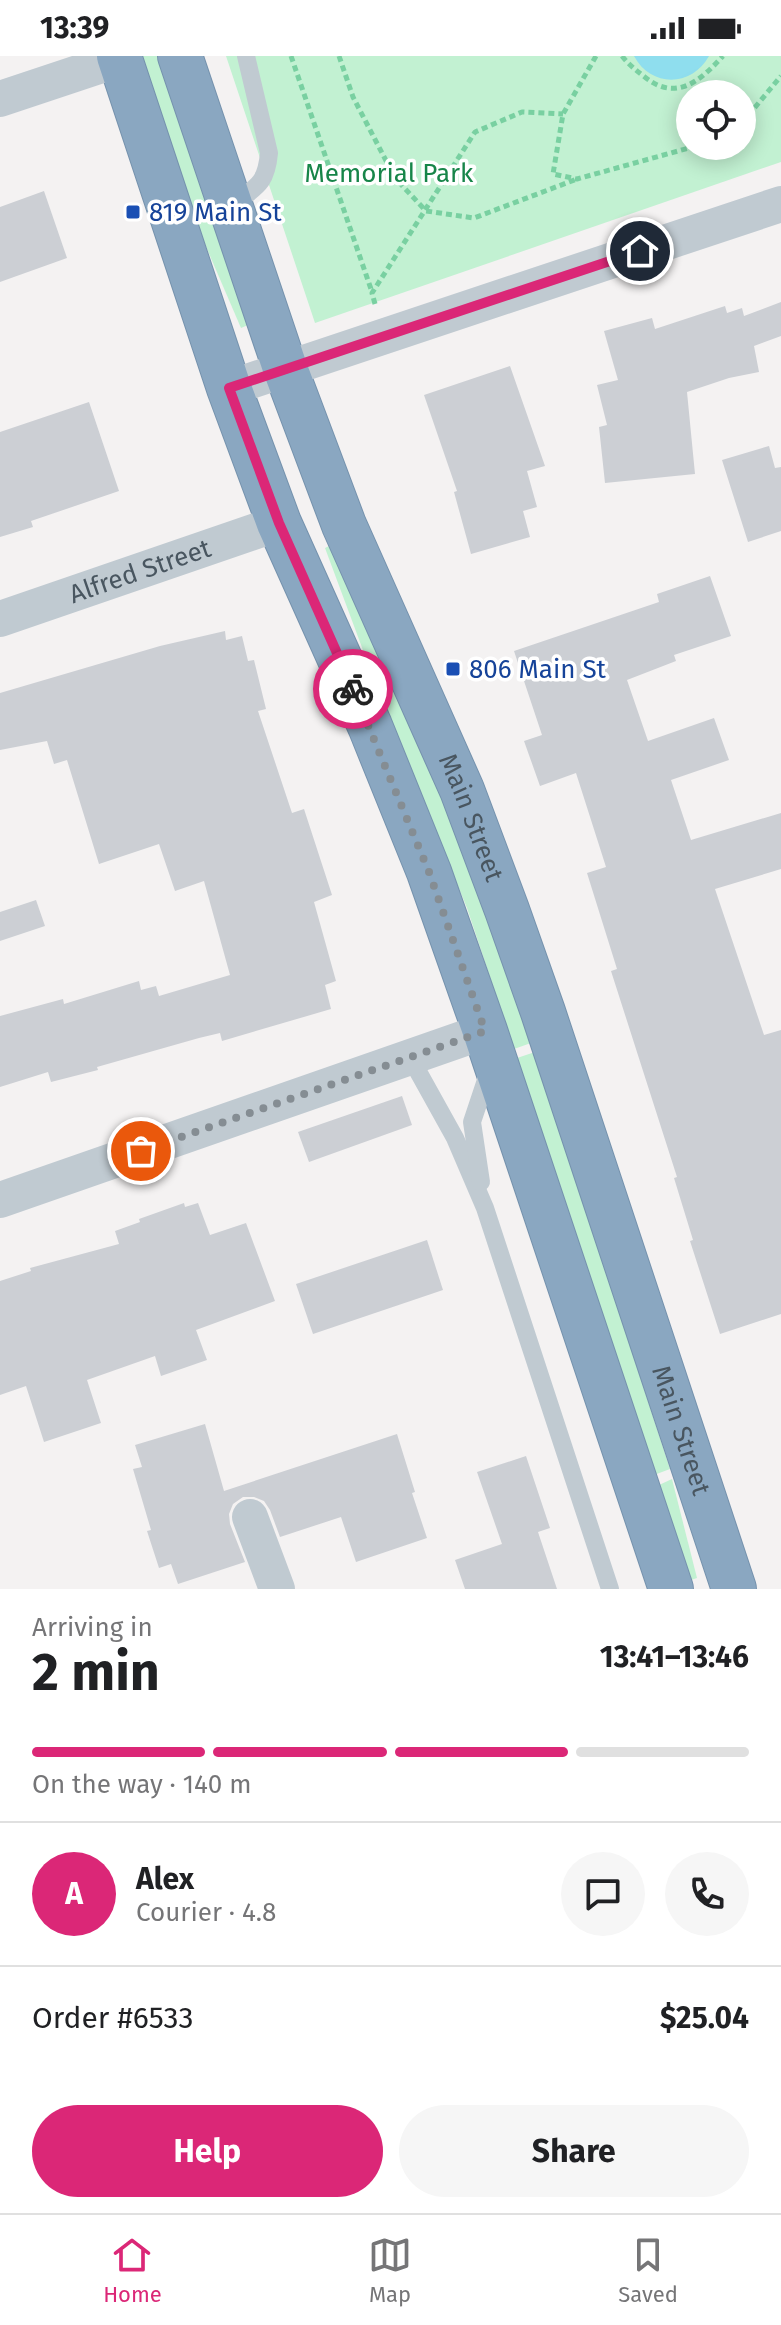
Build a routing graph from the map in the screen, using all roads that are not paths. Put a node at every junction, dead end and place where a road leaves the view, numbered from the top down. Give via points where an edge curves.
1 (180, 56) edge
2 (246, 56) edge
3 (119, 58) edge
4 (0, 99) edge
5 (781, 204) edge
6 (230, 207) junction
7 (285, 368) junction
8 (229, 388) junction
9 (279, 523) junction
10 (0, 619) edge
11 (490, 1044) junction
12 (410, 1057) junction
13 (0, 1200) edge
14 (485, 1208) junction
15 (250, 1517) dead end
16 (277, 1589) edge
17 (610, 1589) edge
18 (671, 1589) edge
19 (734, 1589) edge

1 - 6 highway, Main Street
2 - 6 lane via 268,168 263,180
3 - 4 street
3 - 8 highway
5 - 7 street
6 - 7 highway, Main Street
7 - 8 street
7 - 19 highway, Main Street via 344,525 462,790 507,910
8 - 9 highway
9 - 10 street, Alfred Street
9 - 11 highway via 376,741
11 - 12 street
11 - 14 lane via 472,1122
11 - 18 highway
12 - 13 street
12 - 14 lane via 455,1138
14 - 17 lane
15 - 16 street

